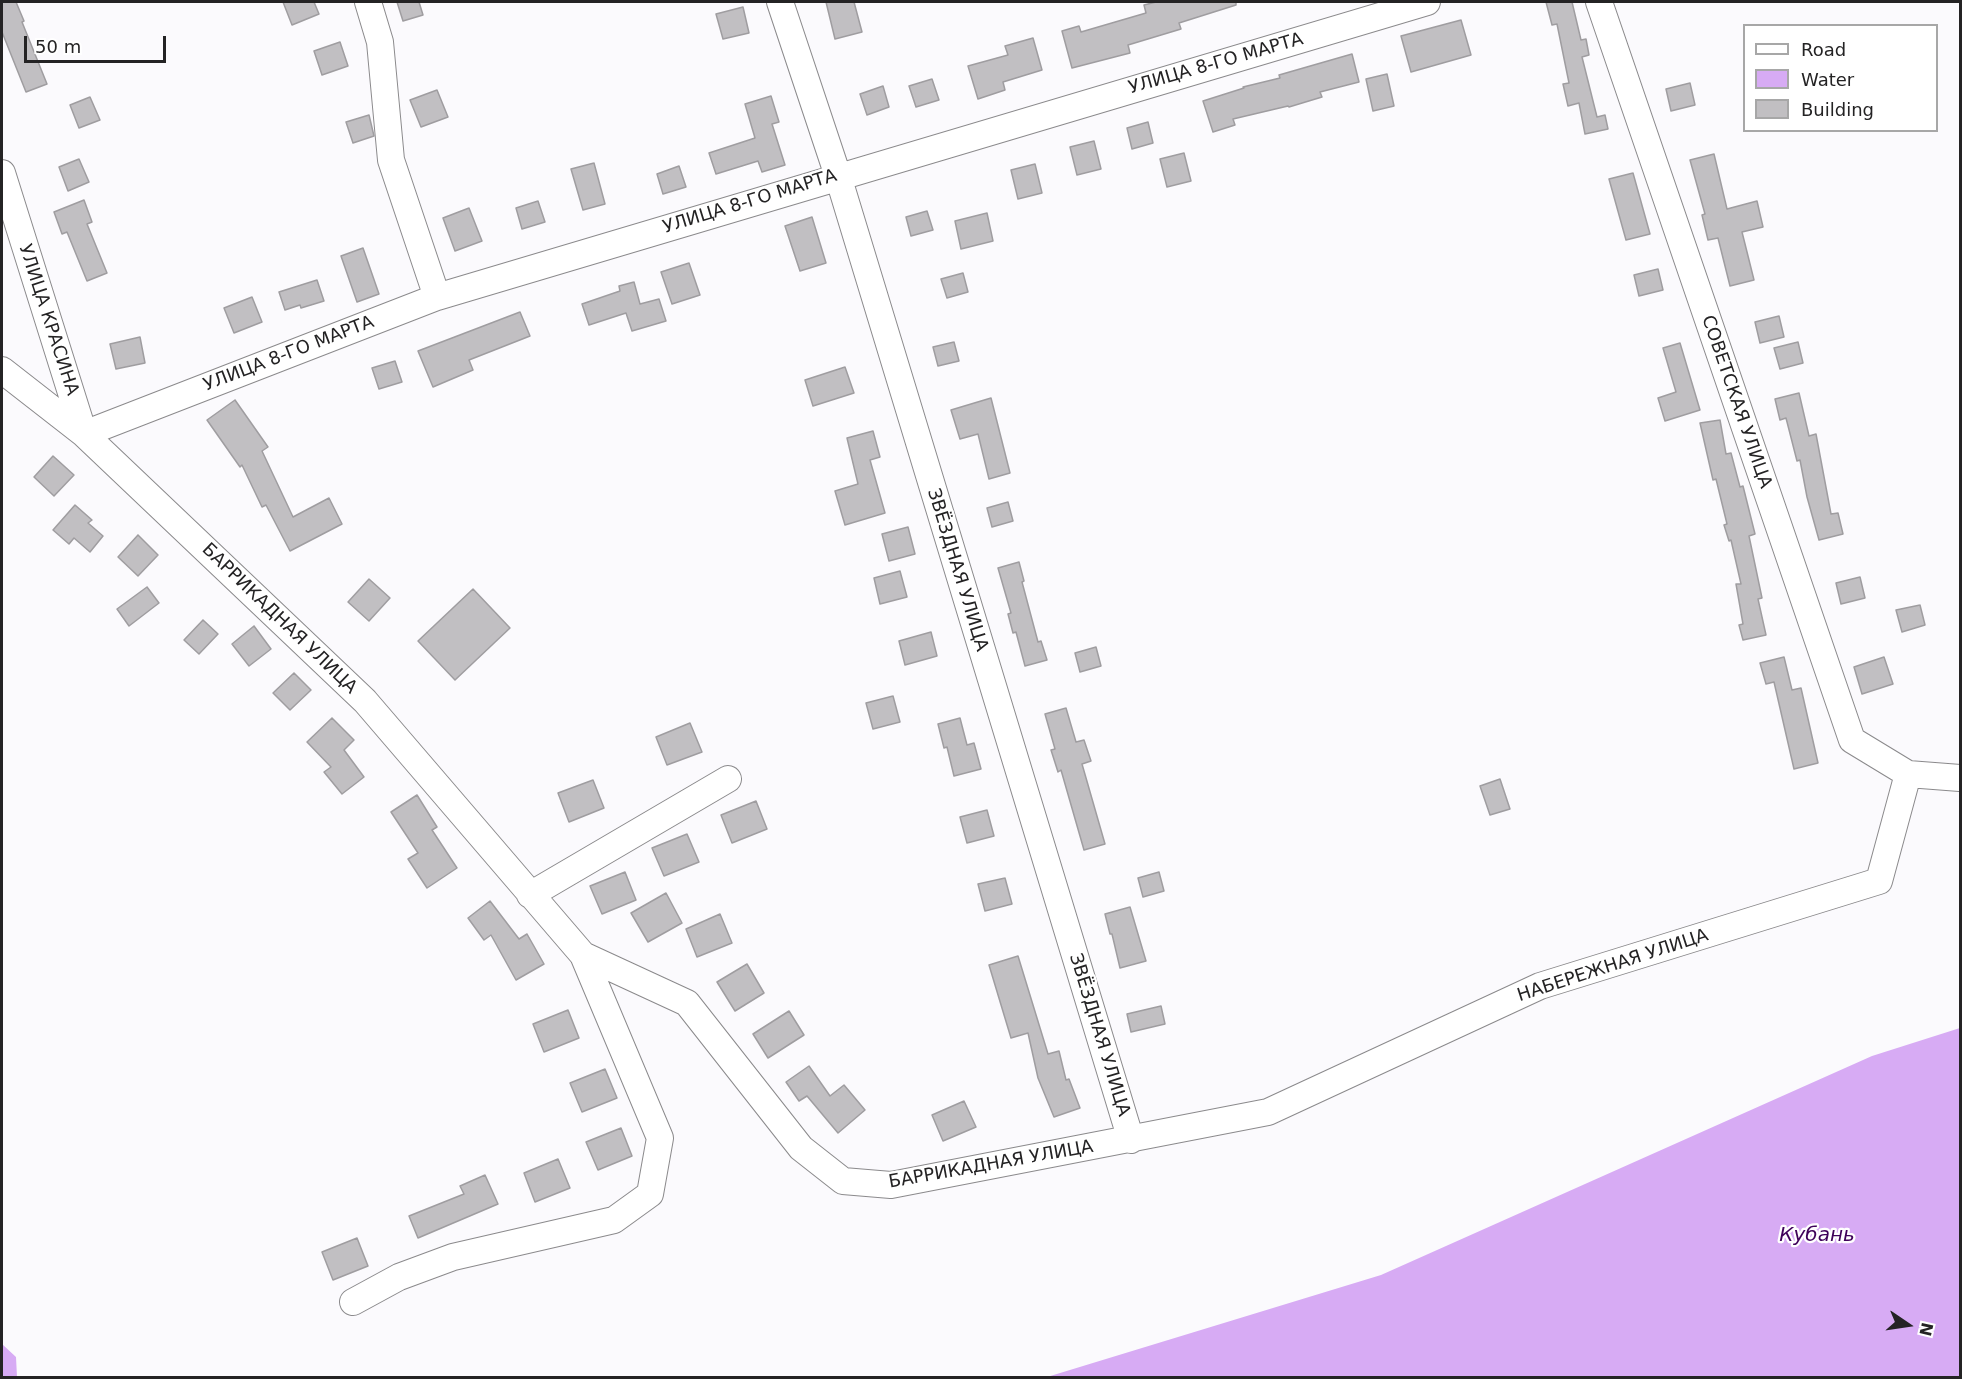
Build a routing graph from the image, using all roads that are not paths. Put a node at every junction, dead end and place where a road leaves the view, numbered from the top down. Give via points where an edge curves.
1 (368, 2) edge
2 (780, 2) edge
3 (1427, 2) edge
4 (1599, 2) edge
5 (2, 173) edge
6 (838, 176) junction
7 (437, 297) junction
8 (2, 370) edge
9 (84, 434) junction
10 (1908, 774) junction
11 (1960, 776) edge
12 (728, 779) dead end
13 (530, 894) junction
14 (583, 955) junction
15 (1131, 1140) junction
16 (354, 1302) dead end

1 - 7 street via 380,42 391,160
2 - 6 street, ЗВЁЗДНАЯ УЛИЦА
3 - 6 street, УЛИЦА 8-ГО МАРТА
4 - 10 street, СОВЕТСКАЯ УЛИЦА via 1852,740
5 - 9 street, УЛИЦА КРАСИНА
6 - 7 street, УЛИЦА 8-ГО МАРТА
6 - 15 street, ЗВЁЗДНАЯ УЛИЦА
7 - 9 street, УЛИЦА 8-ГО МАРТА
8 - 9 street, БАРРИКАДНАЯ УЛИЦА
9 - 13 street, БАРРИКАДНАЯ УЛИЦА via 365,701
10 - 11 street
10 - 15 street, НАБЕРЕЖНАЯ УЛИЦА via 1879,881 1540,986 1268,1112
12 - 13 street
13 - 14 street, БАРРИКАДНАЯ УЛИЦА
14 - 15 street, БАРРИКАДНАЯ УЛИЦА via 687,1003 801,1148 843,1181 891,1185
14 - 16 street, БАРРИКАДНАЯ УЛИЦА via 660,1138 650,1194 614,1220 453,1257 399,1277

